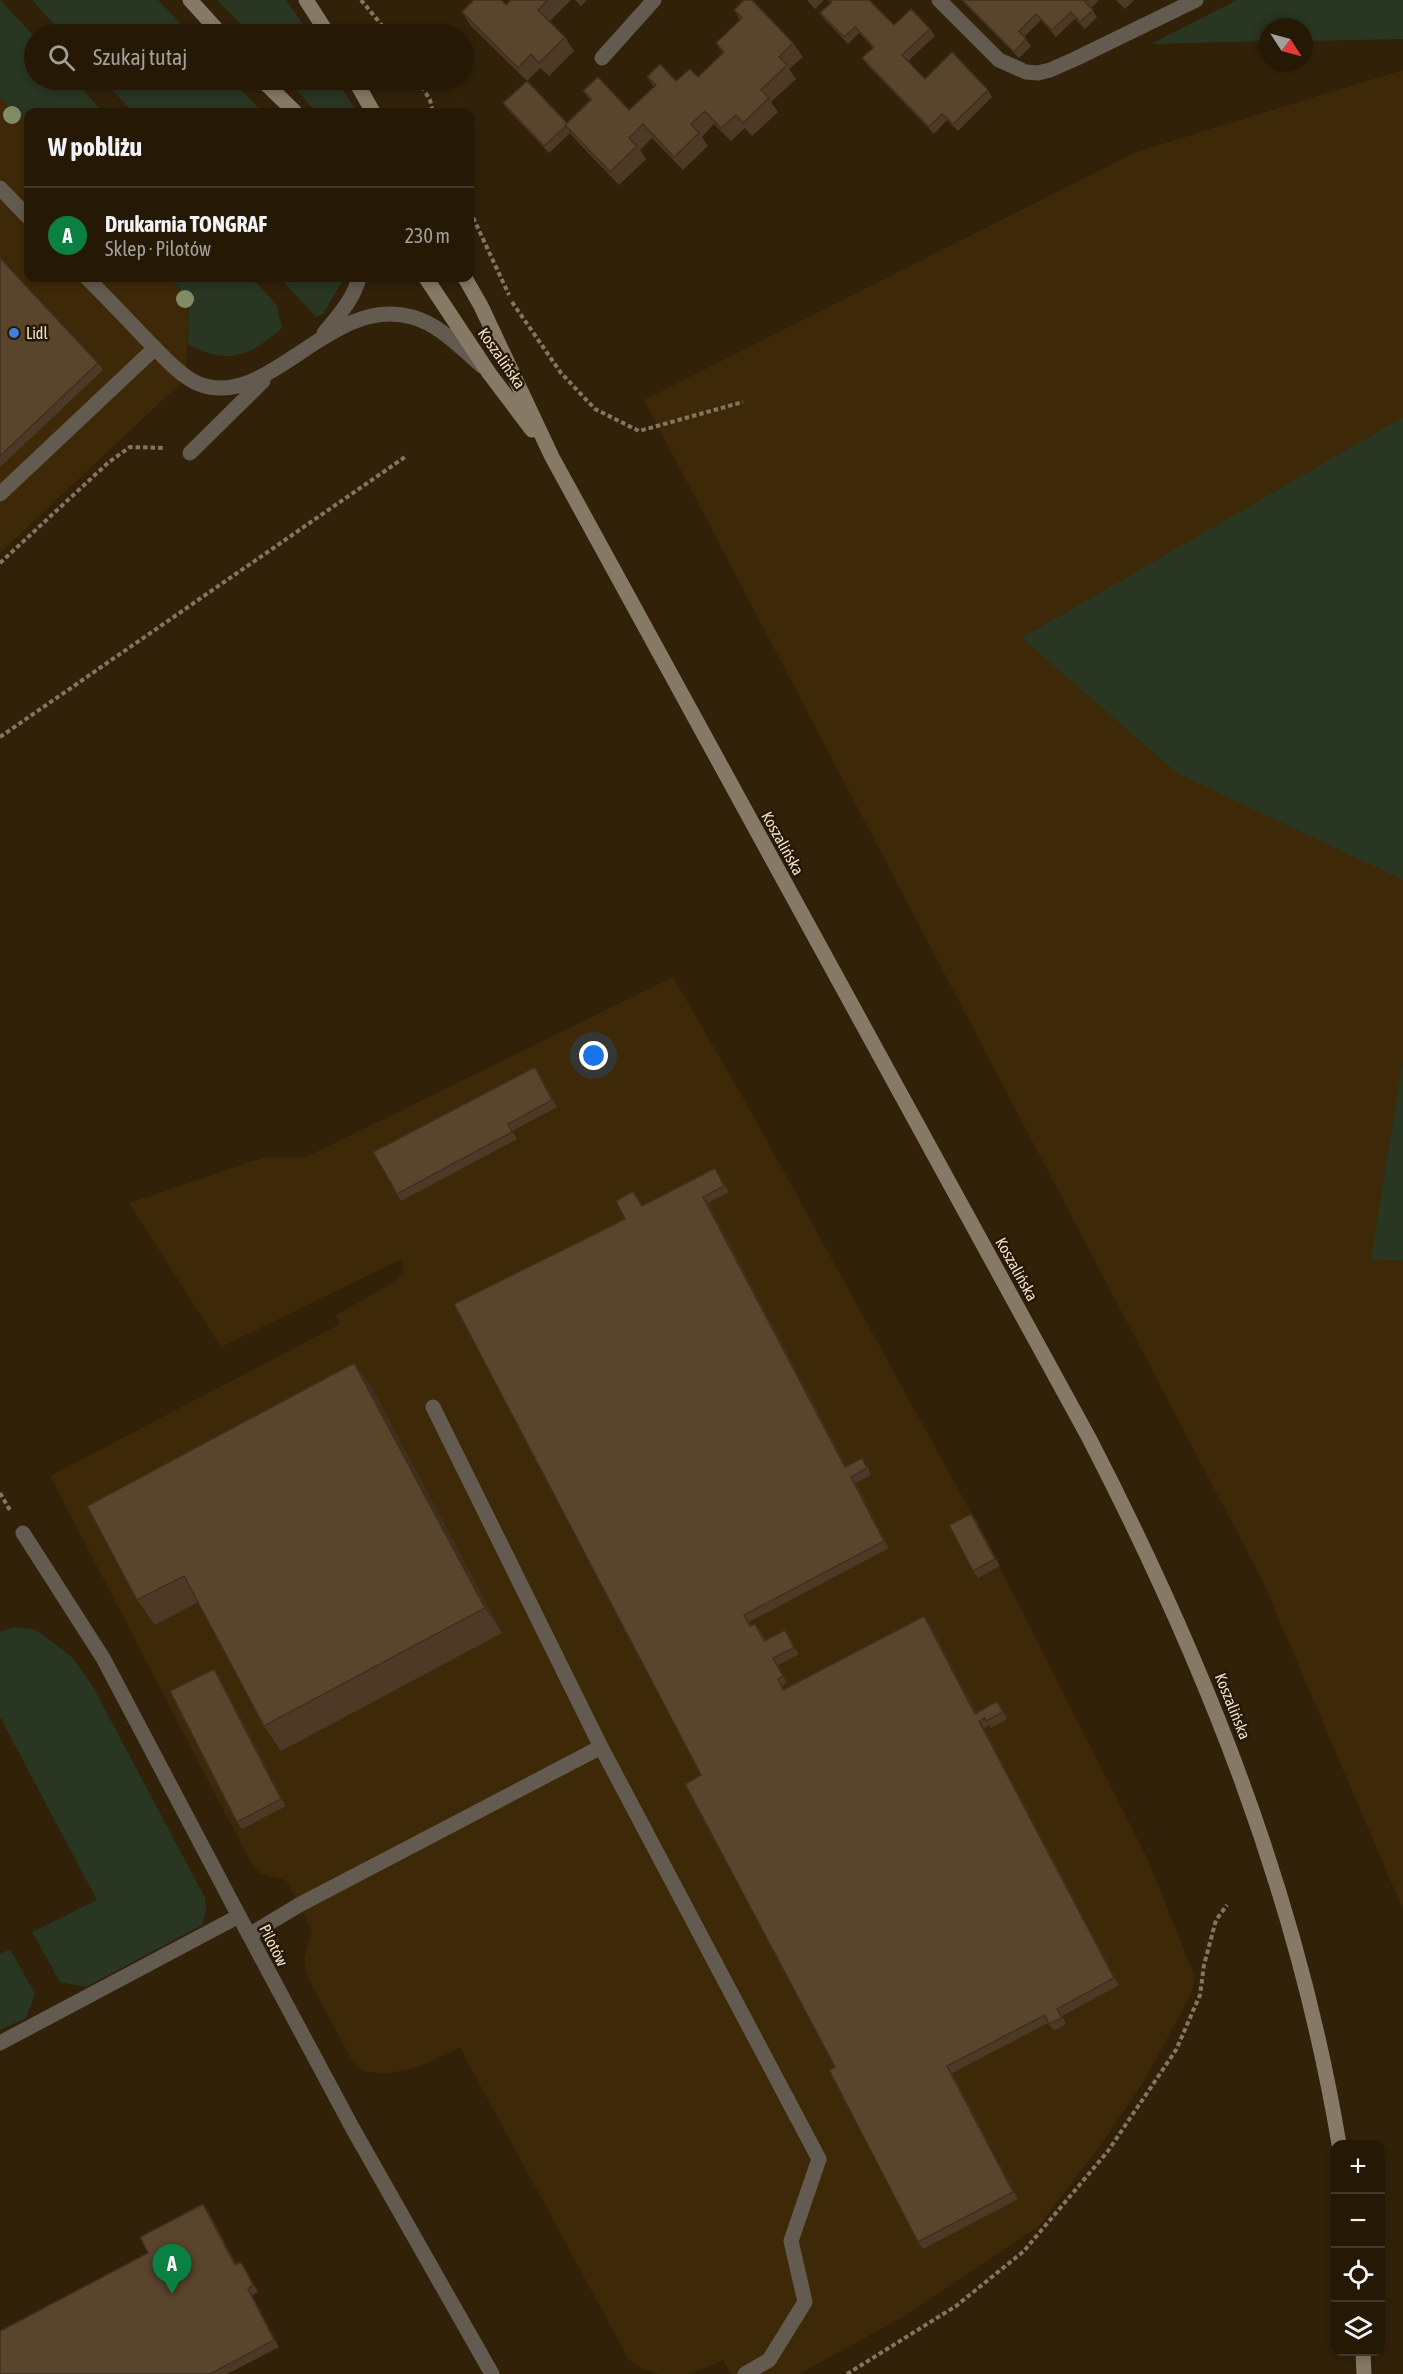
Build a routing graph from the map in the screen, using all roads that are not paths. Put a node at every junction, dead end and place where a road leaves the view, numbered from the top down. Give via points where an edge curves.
1 (190, 0) edge
2 (306, 0) edge
3 (654, 0) edge
4 (939, 0) edge
5 (1196, 0) edge
6 (212, 24) edge
7 (322, 24) edge
8 (602, 58) dead end
9 (268, 90) edge
10 (272, 90) edge
11 (361, 90) edge
12 (281, 108) edge
13 (291, 108) edge
14 (371, 108) edge
15 (0, 188) edge
16 (24, 213) edge
17 (91, 282) edge
18 (358, 282) edge
19 (429, 282) edge
20 (467, 282) edge
21 (319, 338) junction
22 (155, 348) junction
23 (278, 366) junction
24 (489, 373) junction
25 (190, 453) road end
26 (552, 457) junction
27 (0, 494) edge
28 (433, 1407) dead end
29 (23, 1533) dead end
30 (601, 1747) junction
31 (239, 1916) junction
32 (249, 1935) junction
33 (0, 2043) edge
34 (1338, 2140) edge
35 (1363, 2356) edge
36 (492, 2374) edge
37 (745, 2374) edge
38 (1364, 2374) edge

1 - 6 street
2 - 7 street
3 - 8 street
4 - 5 street via 999,60 1038,73
9 - 12 street
10 - 13 street
11 - 14 street
15 - 16 street
17 - 22 street
18 - 21 street via 345,308
19 - 24 street, Koszalińska
20 - 26 street, Koszalińska
21 - 23 street
21 - 24 street via 379,314 414,317 444,334
22 - 23 street via 198,384 220,388 246,385
22 - 27 street
23 - 25 street
24 - 26 street, Koszalińska
26 - 34 street, Koszalińska via 1089,1438 1160,1580 1219,1717 1274,1876 1316,2033
28 - 30 street
29 - 31 street, Pilotów via 103,1658
30 - 32 street
30 - 37 street via 819,2159 791,2241 805,2302 769,2360
31 - 32 street, Pilotów
31 - 33 street
32 - 36 street, Pilotów
35 - 38 street

